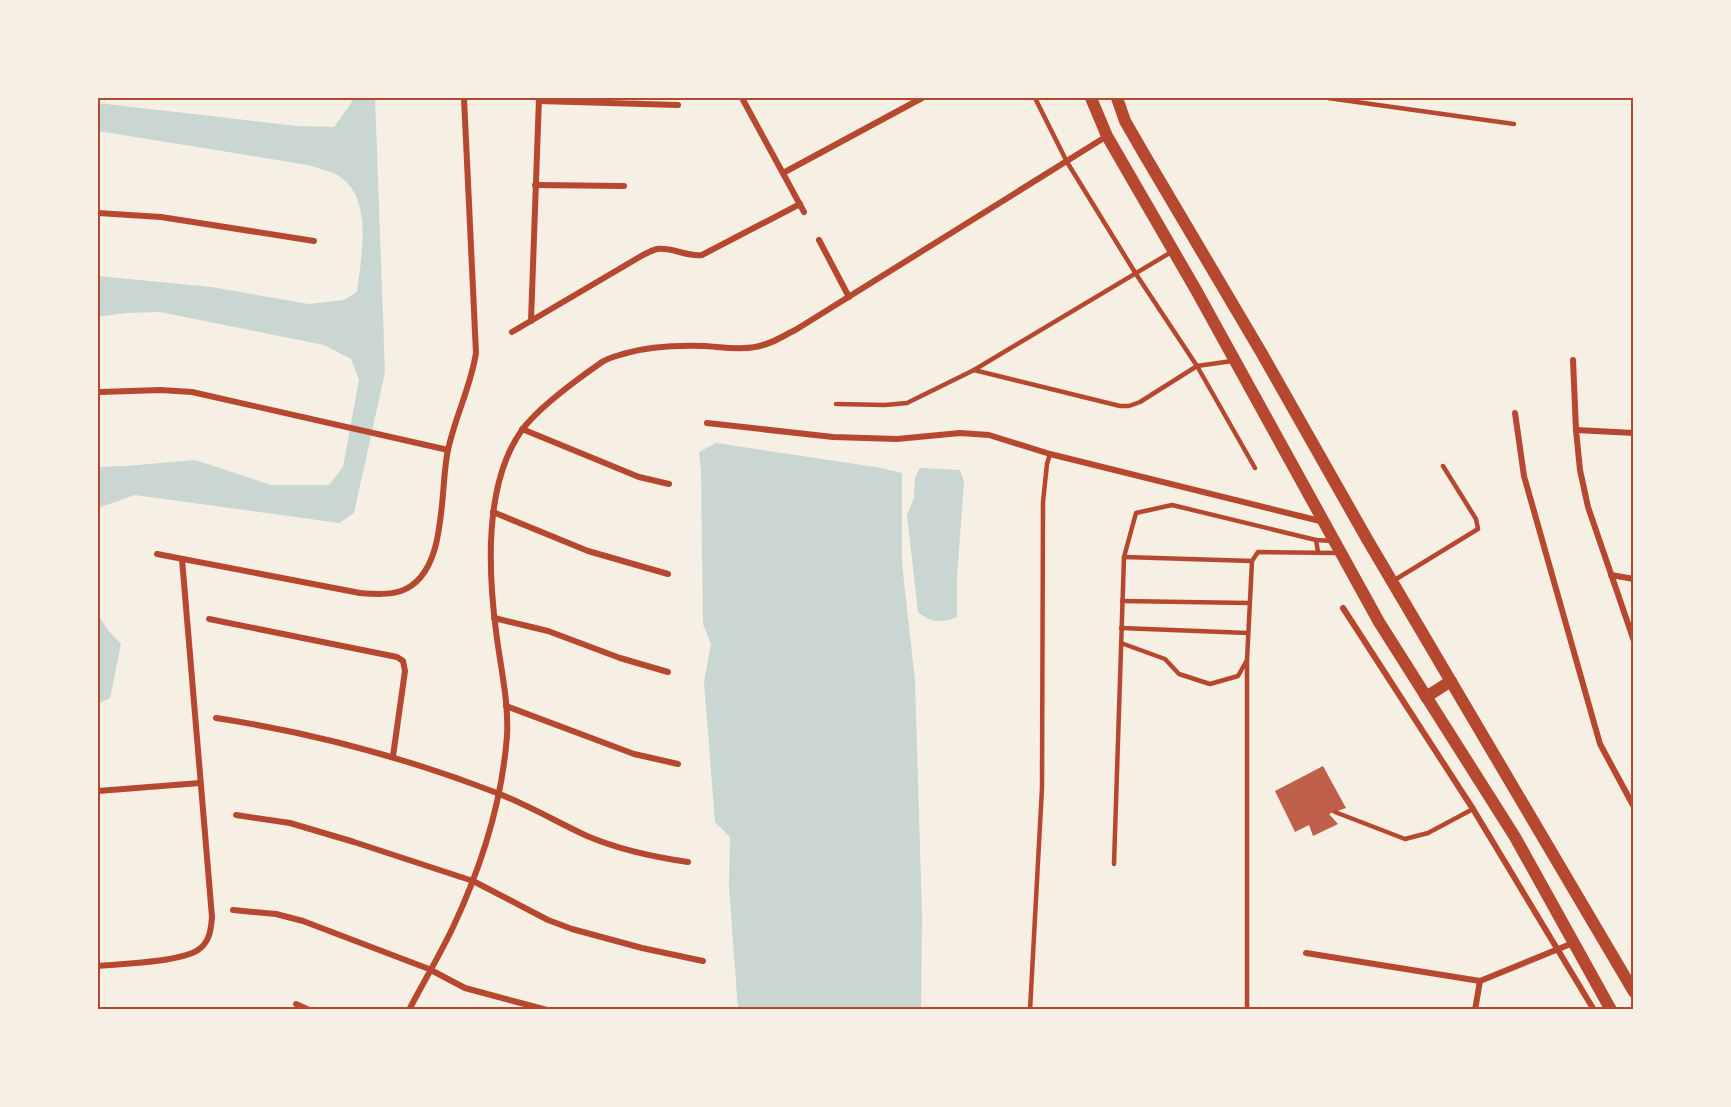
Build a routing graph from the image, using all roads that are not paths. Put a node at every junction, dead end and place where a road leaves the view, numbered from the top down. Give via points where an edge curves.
1 (464, 98) edge
2 (742, 98) edge
3 (922, 98) edge
4 (1035, 98) edge
5 (1091, 98) edge
6 (1117, 98) edge
7 (1328, 98) edge
8 (1385, 98) edge
9 (539, 99) edge
10 (678, 105) dead end
11 (1384, 106) junction
12 (1514, 124) dead end
13 (1107, 136) junction
14 (1067, 162) junction
15 (783, 173) junction
16 (535, 185) junction
17 (624, 186) dead end
18 (800, 204) junction
19 (804, 212) dead end
20 (98, 213) edge
21 (819, 240) dead end
22 (314, 241) dead end
23 (1173, 251) junction
24 (1136, 274) junction
25 (849, 297) junction
26 (531, 321) junction
27 (512, 332) dead end
28 (1235, 360) junction
29 (1573, 360) dead end
30 (1197, 366) junction
31 (974, 370) junction
32 (101, 392) dead end
33 (836, 404) dead end
34 (1515, 413) dead end
35 (707, 423) dead end
36 (522, 429) junction
37 (1576, 430) junction
38 (1634, 433) edge
39 (448, 450) junction
40 (1050, 454) junction
41 (1443, 466) dead end
42 (1255, 468) dead end
43 (669, 484) dead end
44 (493, 512) junction
45 (1324, 522) junction
46 (1316, 540) junction
47 (1335, 541) junction
48 (1318, 552) junction
49 (157, 554) dead end
50 (1342, 554) junction
51 (1124, 557) junction
52 (182, 559) junction
53 (1252, 561) junction
54 (668, 574) dead end
55 (1611, 575) junction
56 (1634, 579) edge
57 (1393, 581) junction
58 (1122, 601) junction
59 (1249, 603) junction
60 (1343, 608) dead end
61 (494, 618) junction
62 (209, 619) dead end
63 (1121, 628) junction
64 (1248, 633) junction
65 (1634, 641) edge
66 (1121, 643) junction
67 (1247, 660) junction
68 (668, 672) dead end
69 (1452, 681) junction
70 (1426, 697) junction
71 (506, 706) junction
72 (216, 718) dead end
73 (393, 756) junction
74 (678, 764) dead end
75 (200, 783) junction
76 (98, 791) edge
77 (498, 793) junction
78 (1634, 807) edge
79 (1473, 809) junction
80 (1335, 812) dead end
81 (236, 815) dead end
82 (688, 862) dead end
83 (1114, 864) dead end
84 (473, 881) junction
85 (233, 910) dead end
86 (1573, 943) junction
87 (1558, 949) junction
88 (1306, 953) dead end
89 (703, 961) dead end
90 (98, 966) edge
91 (429, 969) junction
92 (1480, 981) junction
93 (1634, 992) edge
94 (296, 1004) dead end
95 (309, 1010) edge
96 (409, 1010) edge
97 (547, 1010) edge
98 (1030, 1010) edge
99 (1247, 1010) edge
100 (1475, 1010) edge
101 (1594, 1010) edge
102 (1611, 1010) edge

1 - 39 street via 476,353
2 - 15 street
3 - 15 street
4 - 14 lane
5 - 13 main road
6 - 57 main road via 1125,122
7 - 11 lane
8 - 11 lane
9 - 10 street
9 - 16 street
11 - 12 lane
13 - 14 street
13 - 23 main road
14 - 24 lane
14 - 25 street
15 - 18 street
16 - 17 street
16 - 26 street
18 - 19 street
18 - 26 street via 702,255 670,249 643,255
20 - 22 street via 161,217
21 - 25 street
23 - 24 lane
23 - 28 main road
24 - 30 lane
24 - 31 lane
25 - 36 street via 772,342 755,347 666,346 604,360
26 - 27 street
28 - 30 lane
28 - 45 main road
29 - 37 street
30 - 31 lane via 1129,406
30 - 42 lane
31 - 33 lane via 907,403
32 - 39 street via 192,392
34 - 78 street via 1524,476 1600,744
35 - 40 street via 833,437 897,439 979,434
36 - 43 street via 639,477
36 - 44 street via 497,485
37 - 38 street
37 - 55 street via 1588,507
39 - 52 street via 434,555 426,572 402,591 360,593
40 - 45 street
40 - 98 lane via 1043,502 1042,788
41 - 57 lane via 1476,519 1478,529
44 - 54 street via 588,551
44 - 61 street
45 - 47 main road
46 - 47 lane
46 - 48 lane
46 - 51 lane via 1172,505 1136,513
47 - 50 main road
48 - 50 lane
48 - 53 lane via 1258,552
49 - 52 street
50 - 70 main road
51 - 53 lane
51 - 58 lane
52 - 75 street
53 - 59 lane
55 - 56 street
55 - 65 street
57 - 69 main road
58 - 59 lane
58 - 63 lane
59 - 64 lane
60 - 79 street
61 - 68 street via 548,631
61 - 71 street
62 - 73 street via 403,661 405,671
63 - 64 lane
63 - 66 lane
64 - 67 lane
66 - 67 lane via 1165,659 1179,674 1210,684 1238,676
66 - 83 lane
67 - 99 lane
69 - 70 main road
69 - 93 main road
70 - 86 main road via 1515,837
71 - 74 street via 634,754
71 - 77 street via 507,734
72 - 73 street via 311,735
73 - 77 street
75 - 76 street
75 - 90 street via 212,917 207,942 181,957
77 - 82 street via 617,848
77 - 84 street via 487,843
79 - 80 lane via 1428,833 1405,839
79 - 87 street
81 - 84 street via 290,823
84 - 89 street via 572,929
84 - 91 street
85 - 91 street via 303,921
86 - 87 street
86 - 102 main road
87 - 92 street
87 - 101 street
88 - 92 street
91 - 96 street
91 - 97 street via 465,988
92 - 100 street
94 - 95 street

